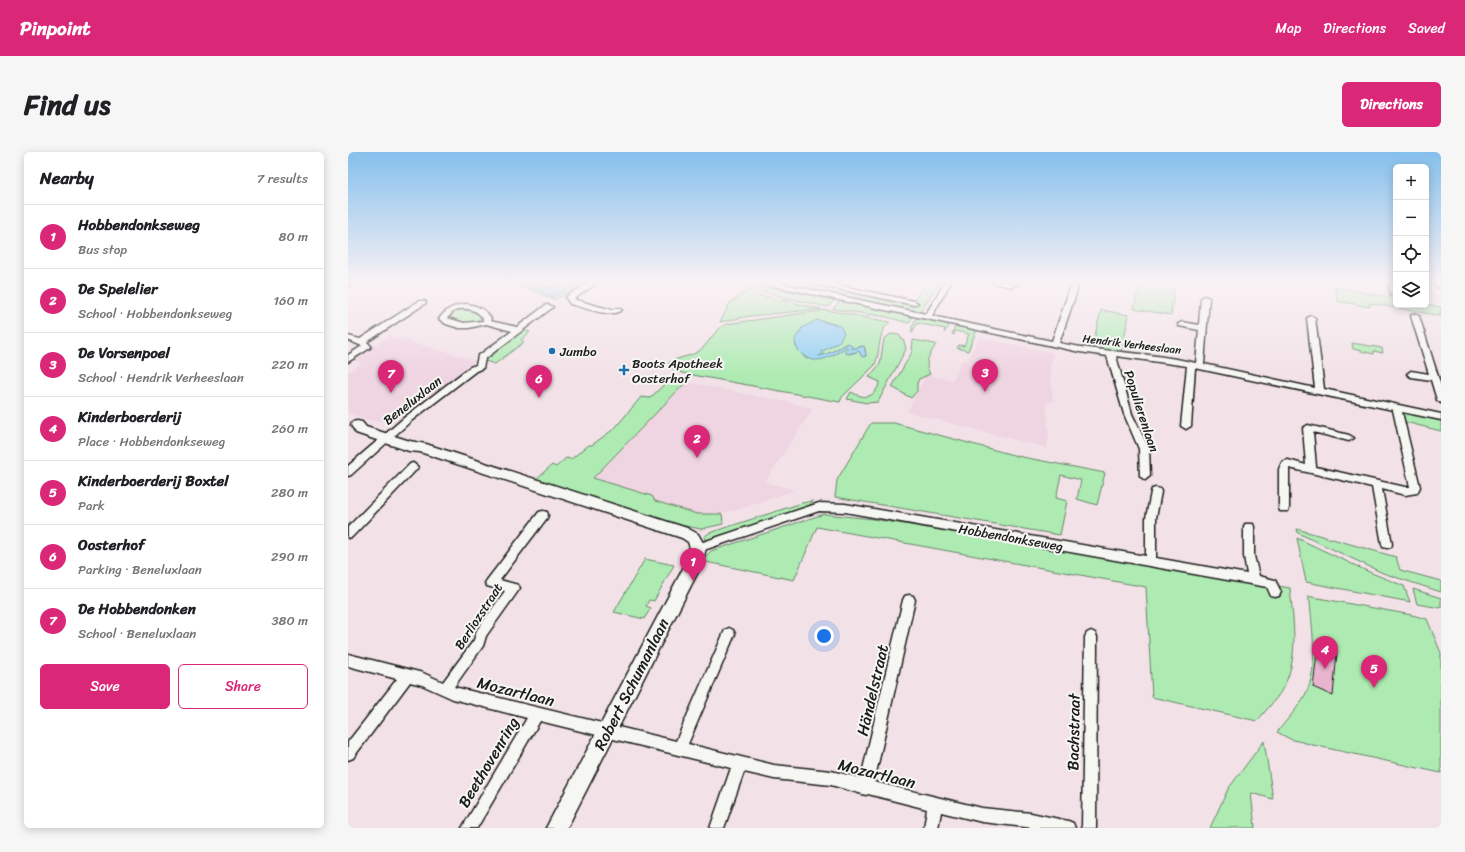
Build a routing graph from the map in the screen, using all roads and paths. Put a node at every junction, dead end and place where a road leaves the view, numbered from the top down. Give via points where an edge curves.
1 (406, 314) edge
2 (445, 314) edge
3 (486, 314) edge
4 (540, 314) edge
5 (912, 314) edge
6 (930, 314) edge
7 (1065, 314) edge
8 (1204, 314) edge
9 (1415, 316) dead end
10 (928, 317) junction
11 (1311, 318) dead end
12 (486, 322) junction
13 (1182, 324) dead end
14 (1203, 328) junction
15 (519, 330) junction
16 (348, 338) edge
17 (361, 342) junction
18 (1055, 344) junction
19 (1111, 354) junction
20 (348, 359) edge
21 (1196, 365) junction
22 (1411, 374) dead end
23 (1434, 378) junction
24 (1320, 391) junction
25 (1441, 400) edge
26 (1397, 408) junction
27 (1441, 417) edge
28 (352, 424) edge
29 (1186, 426) dead end
30 (388, 436) junction
31 (1349, 438) dead end
32 (413, 468) dead end
33 (1311, 468) junction
34 (348, 472) edge
35 (1145, 476) dead end
36 (1376, 484) junction
37 (1156, 492) dead end
38 (1284, 508) dead end
39 (543, 515) dead end
40 (1249, 527) dead end
41 (348, 534) edge
42 (695, 543) junction
43 (1387, 544) dead end
44 (1151, 562) junction
45 (1254, 580) junction
46 (1275, 592) dead end
47 (909, 600) dead end
48 (729, 634) dead end
49 (1091, 637) dead end
50 (348, 660) edge
51 (408, 675) junction
52 (446, 689) junction
53 (537, 714) junction
54 (606, 731) junction
55 (679, 749) junction
56 (348, 753) edge
57 (740, 764) junction
58 (866, 788) junction
59 (935, 804) junction
60 (469, 828) edge
61 (556, 828) edge
62 (717, 828) edge
63 (931, 828) edge
64 (1068, 828) edge
65 (1089, 828) edge

1 - 17 street
2 - 12 street via 443,319 453,325 466,326
3 - 12 street
4 - 15 street, Beneluxlaan
5 - 10 street, Hendrik Verheeslaan
6 - 10 street
7 - 18 street
8 - 14 street
9 - 23 street
10 - 18 street, Hendrik Verheeslaan
11 - 24 street
12 - 15 street
13 - 14 street
14 - 21 street
15 - 30 street, Beneluxlaan via 481,358 480,366
16 - 17 street
17 - 20 street via 367,346
18 - 19 street, Hendrik Verheeslaan
19 - 21 street, Hendrik Verheeslaan via 1166,359
19 - 35 street, Populierenlaan via 1128,414 1144,449
21 - 24 street, Hendrik Verheeslaan
21 - 29 street, Hendrik Verheeslaan
22 - 23 street
23 - 25 street
24 - 26 street, Hendrik Verheeslaan
26 - 27 street, Hendrik Verheeslaan
26 - 36 street via 1415,487 1413,490 1405,491
28 - 30 street via 361,430
30 - 34 street, Beneluxlaan
30 - 42 street via 409,446 421,447 675,530
31 - 33 street via 1308,428
32 - 41 street
33 - 36 street
33 - 38 street via 1285,465
36 - 43 street
37 - 44 street via 1151,518
39 - 52 street, Berliozstraat via 491,583 514,588
40 - 45 street via 1249,556
42 - 44 street, Hobbendonkseweg via 825,506
42 - 54 street, Robert Schumanlaan via 694,564
44 - 45 street, Hobbendonkseweg
45 - 46 street, Hobbendonkseweg via 1271,583
47 - 58 street, Händelstraat
48 - 55 street
49 - 65 street, Bachstraat
50 - 51 street, Mozartlaan
51 - 52 street, Mozartlaan
51 - 56 street
52 - 53 street, Mozartlaan via 453,693
53 - 54 street, Mozartlaan
53 - 60 street, Beethovenring
54 - 55 street, Mozartlaan
54 - 61 street, Robert Schumanlaan
55 - 57 street, Mozartlaan
57 - 58 street, Mozartlaan via 774,772 820,776
57 - 62 street
58 - 59 street, Mozartlaan
59 - 63 street
59 - 64 street, Mozartlaan via 982,815 1031,820

